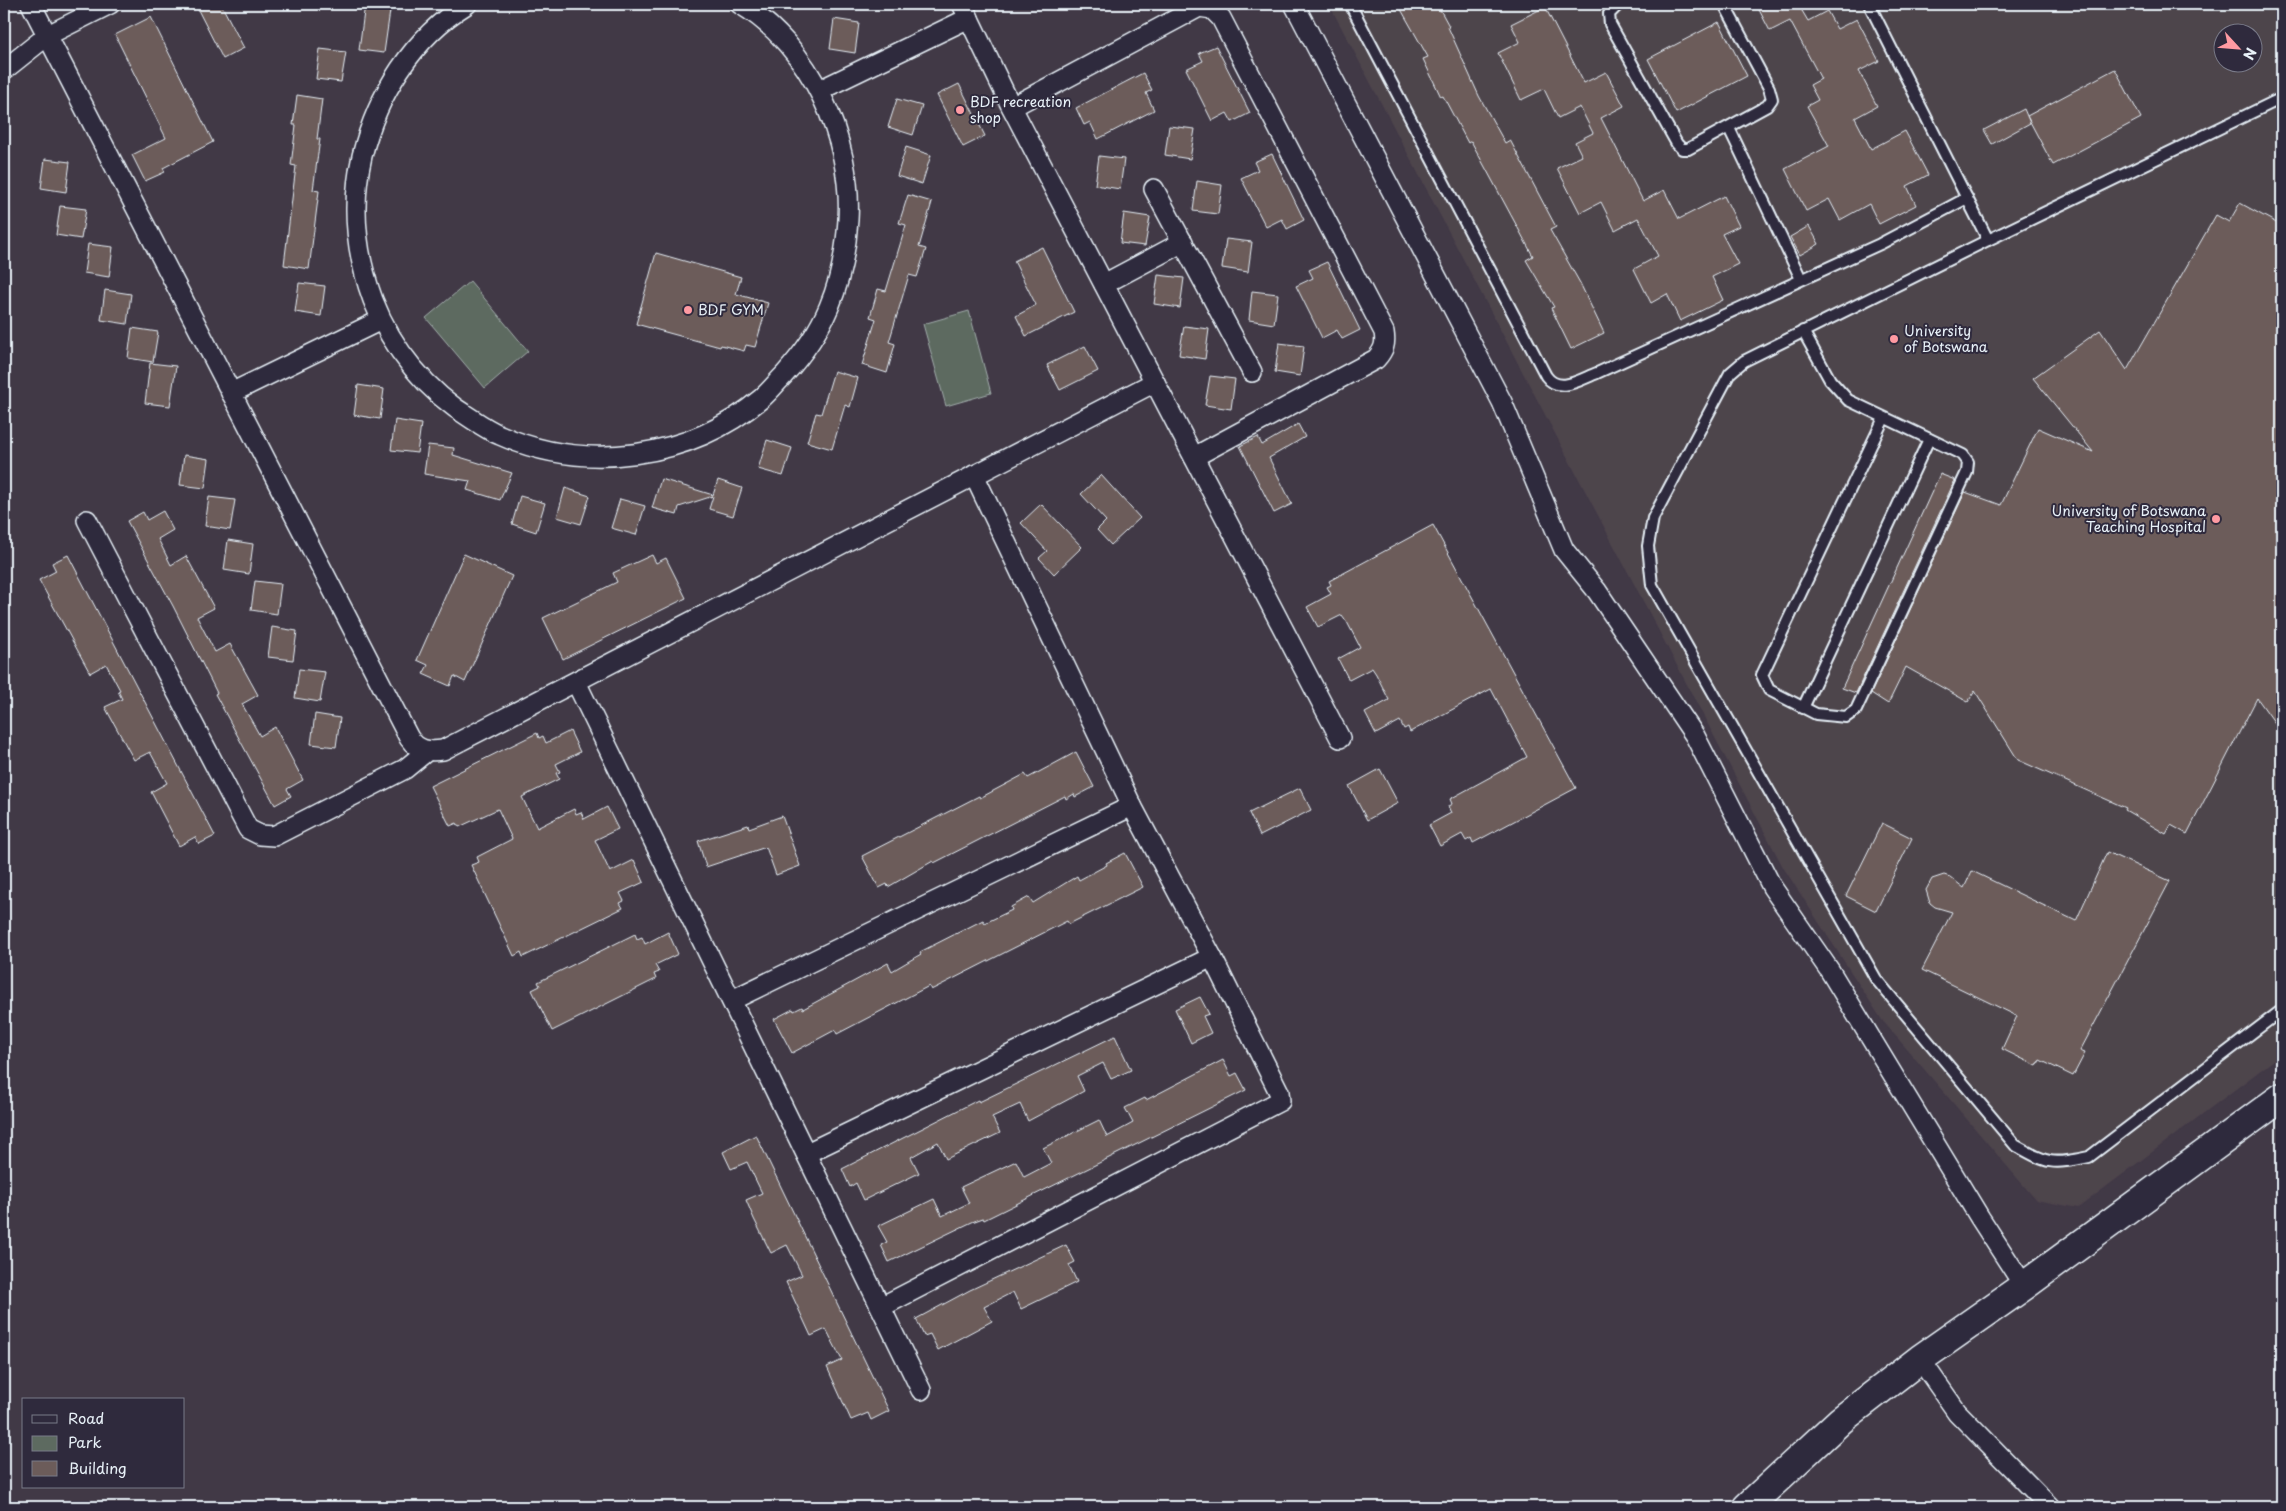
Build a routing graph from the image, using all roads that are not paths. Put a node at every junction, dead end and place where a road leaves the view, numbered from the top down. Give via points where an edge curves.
1 (31, 4) edge
2 (110, 4) edge
3 (468, 4) edge
4 (740, 4) edge
5 (1294, 4) edge
6 (1350, 4) edge
7 (1619, 4) edge
8 (1724, 4) edge
9 (1869, 4) edge
10 (965, 11) edge
11 (48, 35) junction
12 (4, 70) edge
13 (820, 90) junction
14 (2282, 98) edge
15 (1012, 107) junction
16 (1729, 128) junction
17 (1154, 189) dead end
18 (1967, 198) junction
19 (1988, 240) junction
20 (1183, 242) junction
21 (1801, 279) junction
22 (1104, 284) junction
23 (381, 320) junction
24 (1803, 331) junction
25 (1252, 372) dead end
26 (1155, 382) junction
27 (231, 393) junction
28 (1884, 418) junction
29 (1929, 439) junction
30 (1194, 457) junction
31 (974, 475) junction
32 (87, 520) dead end
33 (576, 682) junction
34 (1803, 708) junction
35 (1340, 738) dead end
36 (426, 751) junction
37 (1132, 806) junction
38 (1212, 957) junction
39 (732, 1000) junction
40 (2282, 1010) edge
41 (2282, 1097) edge
42 (807, 1153) junction
43 (2024, 1286) junction
44 (881, 1307) junction
45 (1920, 1359) junction
46 (921, 1390) dead end
47 (1747, 1507) edge
48 (2050, 1507) edge

1 - 11 street
2 - 11 street
3 - 23 street via 419,44 390,84 369,129 358,176 356,225 363,274
4 - 13 street via 789,46
5 - 43 street via 1502,402 1564,550 1597,591 1694,736 1772,887 1830,971
6 - 21 lane via 1551,383 1565,385 1597,373
7 - 16 lane via 1610,14 1610,24 1677,144 1682,149 1688,148
8 - 16 lane via 1772,99 1767,106
9 - 18 lane
10 - 13 street
10 - 15 street
11 - 12 street
11 - 27 street
13 - 23 street via 841,142 849,198 846,254 829,308 801,356 762,398 716,429 664,450 608,457 552,452 499,435 451,406 418,374
14 - 19 lane
15 - 22 street
15 - 30 street via 1199,7 1212,9 1243,61 1384,332 1384,348 1376,359
16 - 21 lane
17 - 20 street
18 - 19 lane
18 - 21 lane via 1880,244
19 - 24 lane
20 - 22 street
20 - 25 street
22 - 26 street
23 - 27 street
24 - 28 lane via 1830,380 1848,400
24 - 40 lane via 1744,361 1730,373 1653,518 1648,546 1652,585 1876,979 2015,1145 2044,1161 2062,1163 2089,1157
26 - 30 street
26 - 31 street
27 - 36 street via 409,738 414,745
28 - 29 lane
28 - 34 lane via 1762,675 1769,690
29 - 34 lane
29 - 34 lane via 1966,457 1967,472 1856,710 1846,717 1836,718
30 - 35 street
31 - 33 street
31 - 37 street
32 - 36 street via 248,829 260,835 274,836 405,768
33 - 36 street via 444,750
33 - 39 street
37 - 38 street
37 - 39 street
38 - 42 street
38 - 44 street via 1280,1092 1280,1101
39 - 42 street
41 - 43 street
42 - 44 street
43 - 45 street
44 - 46 street
45 - 47 street via 1841,1420
45 - 48 street via 1957,1412

